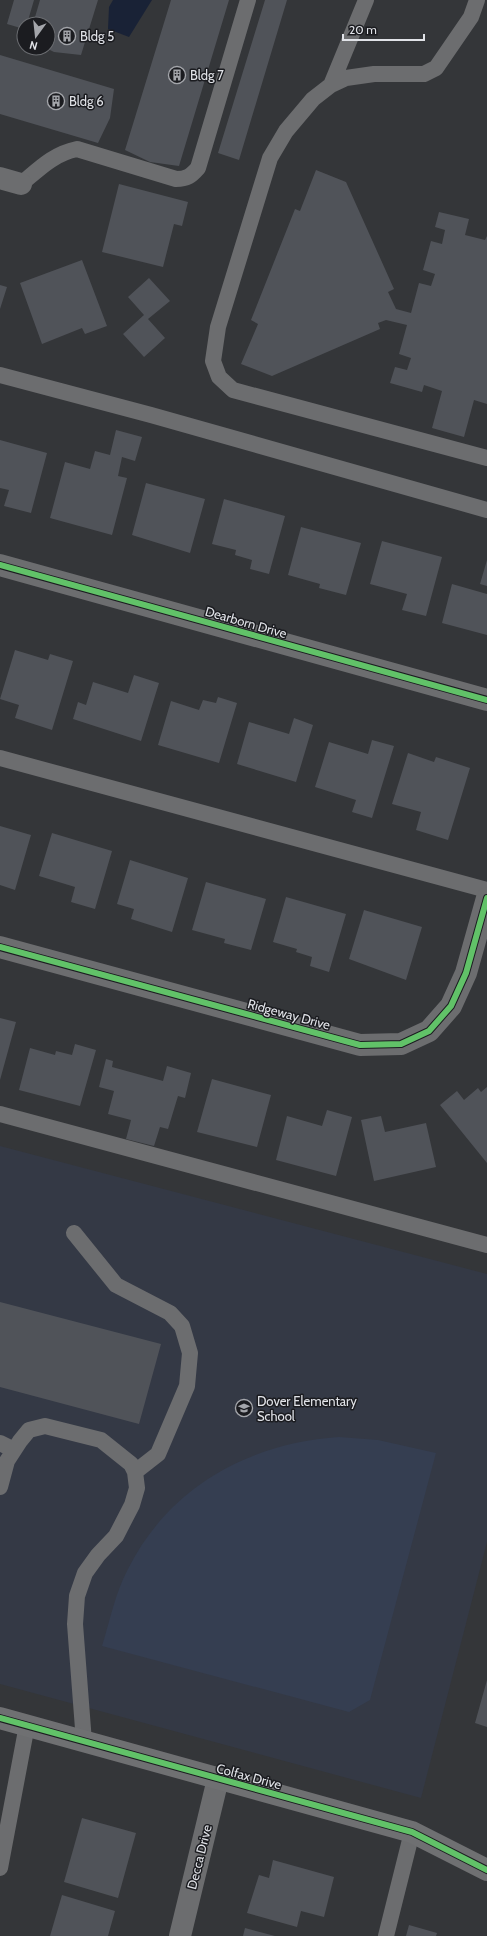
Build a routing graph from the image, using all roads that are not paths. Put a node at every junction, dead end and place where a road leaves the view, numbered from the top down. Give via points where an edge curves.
1 (248, 0) edge
2 (366, 0) edge
3 (477, 0) edge
4 (332, 85) junction
5 (0, 178) edge
6 (21, 184) joint
7 (0, 375) edge
8 (487, 458) edge
9 (487, 510) edge
10 (0, 565) edge
11 (487, 700) edge
12 (0, 758) edge
13 (487, 890) edge
14 (487, 898) edge
15 (0, 947) edge
16 (0, 1114) edge
17 (74, 1233) dead end
18 (487, 1245) edge
19 (7, 1446) edge
20 (135, 1472) junction
21 (0, 1487) edge
22 (0, 1718) edge
23 (27, 1725) junction
24 (84, 1742) junction
25 (218, 1779) junction
26 (412, 1832) junction
27 (0, 1868) edge
28 (487, 1870) edge
29 (180, 1936) edge
30 (386, 1936) edge

1 - 6 lane via 198,168 192,175 176,179 77,149 52,158
2 - 4 lane
3 - 4 lane via 471,16 436,68 424,74 374,74 346,78
4 - 8 lane via 308,105 286,131 270,158 218,327 213,361 219,377 233,390
5 - 6 street
7 - 9 lane
10 - 11 street, Dearborn Drive
12 - 13 lane
14 - 15 street, Ridgeway Drive via 466,973 450,1006 429,1031 401,1044 360,1045
16 - 18 lane
17 - 20 lane via 116,1285 170,1313 182,1326 190,1353 187,1386 158,1454
19 - 20 lane via 30,1430 45,1426 100,1440 131,1464
19 - 21 lane via 7,1461
20 - 24 lane via 137,1488 132,1505 116,1536 84,1573 78,1596 75,1624
22 - 23 street, Colfax Drive
23 - 24 street, Colfax Drive
23 - 27 lane
24 - 25 street, Colfax Drive
25 - 26 street, Colfax Drive
25 - 29 street, Decca Drive
26 - 28 street, Colfax Drive
26 - 30 lane

